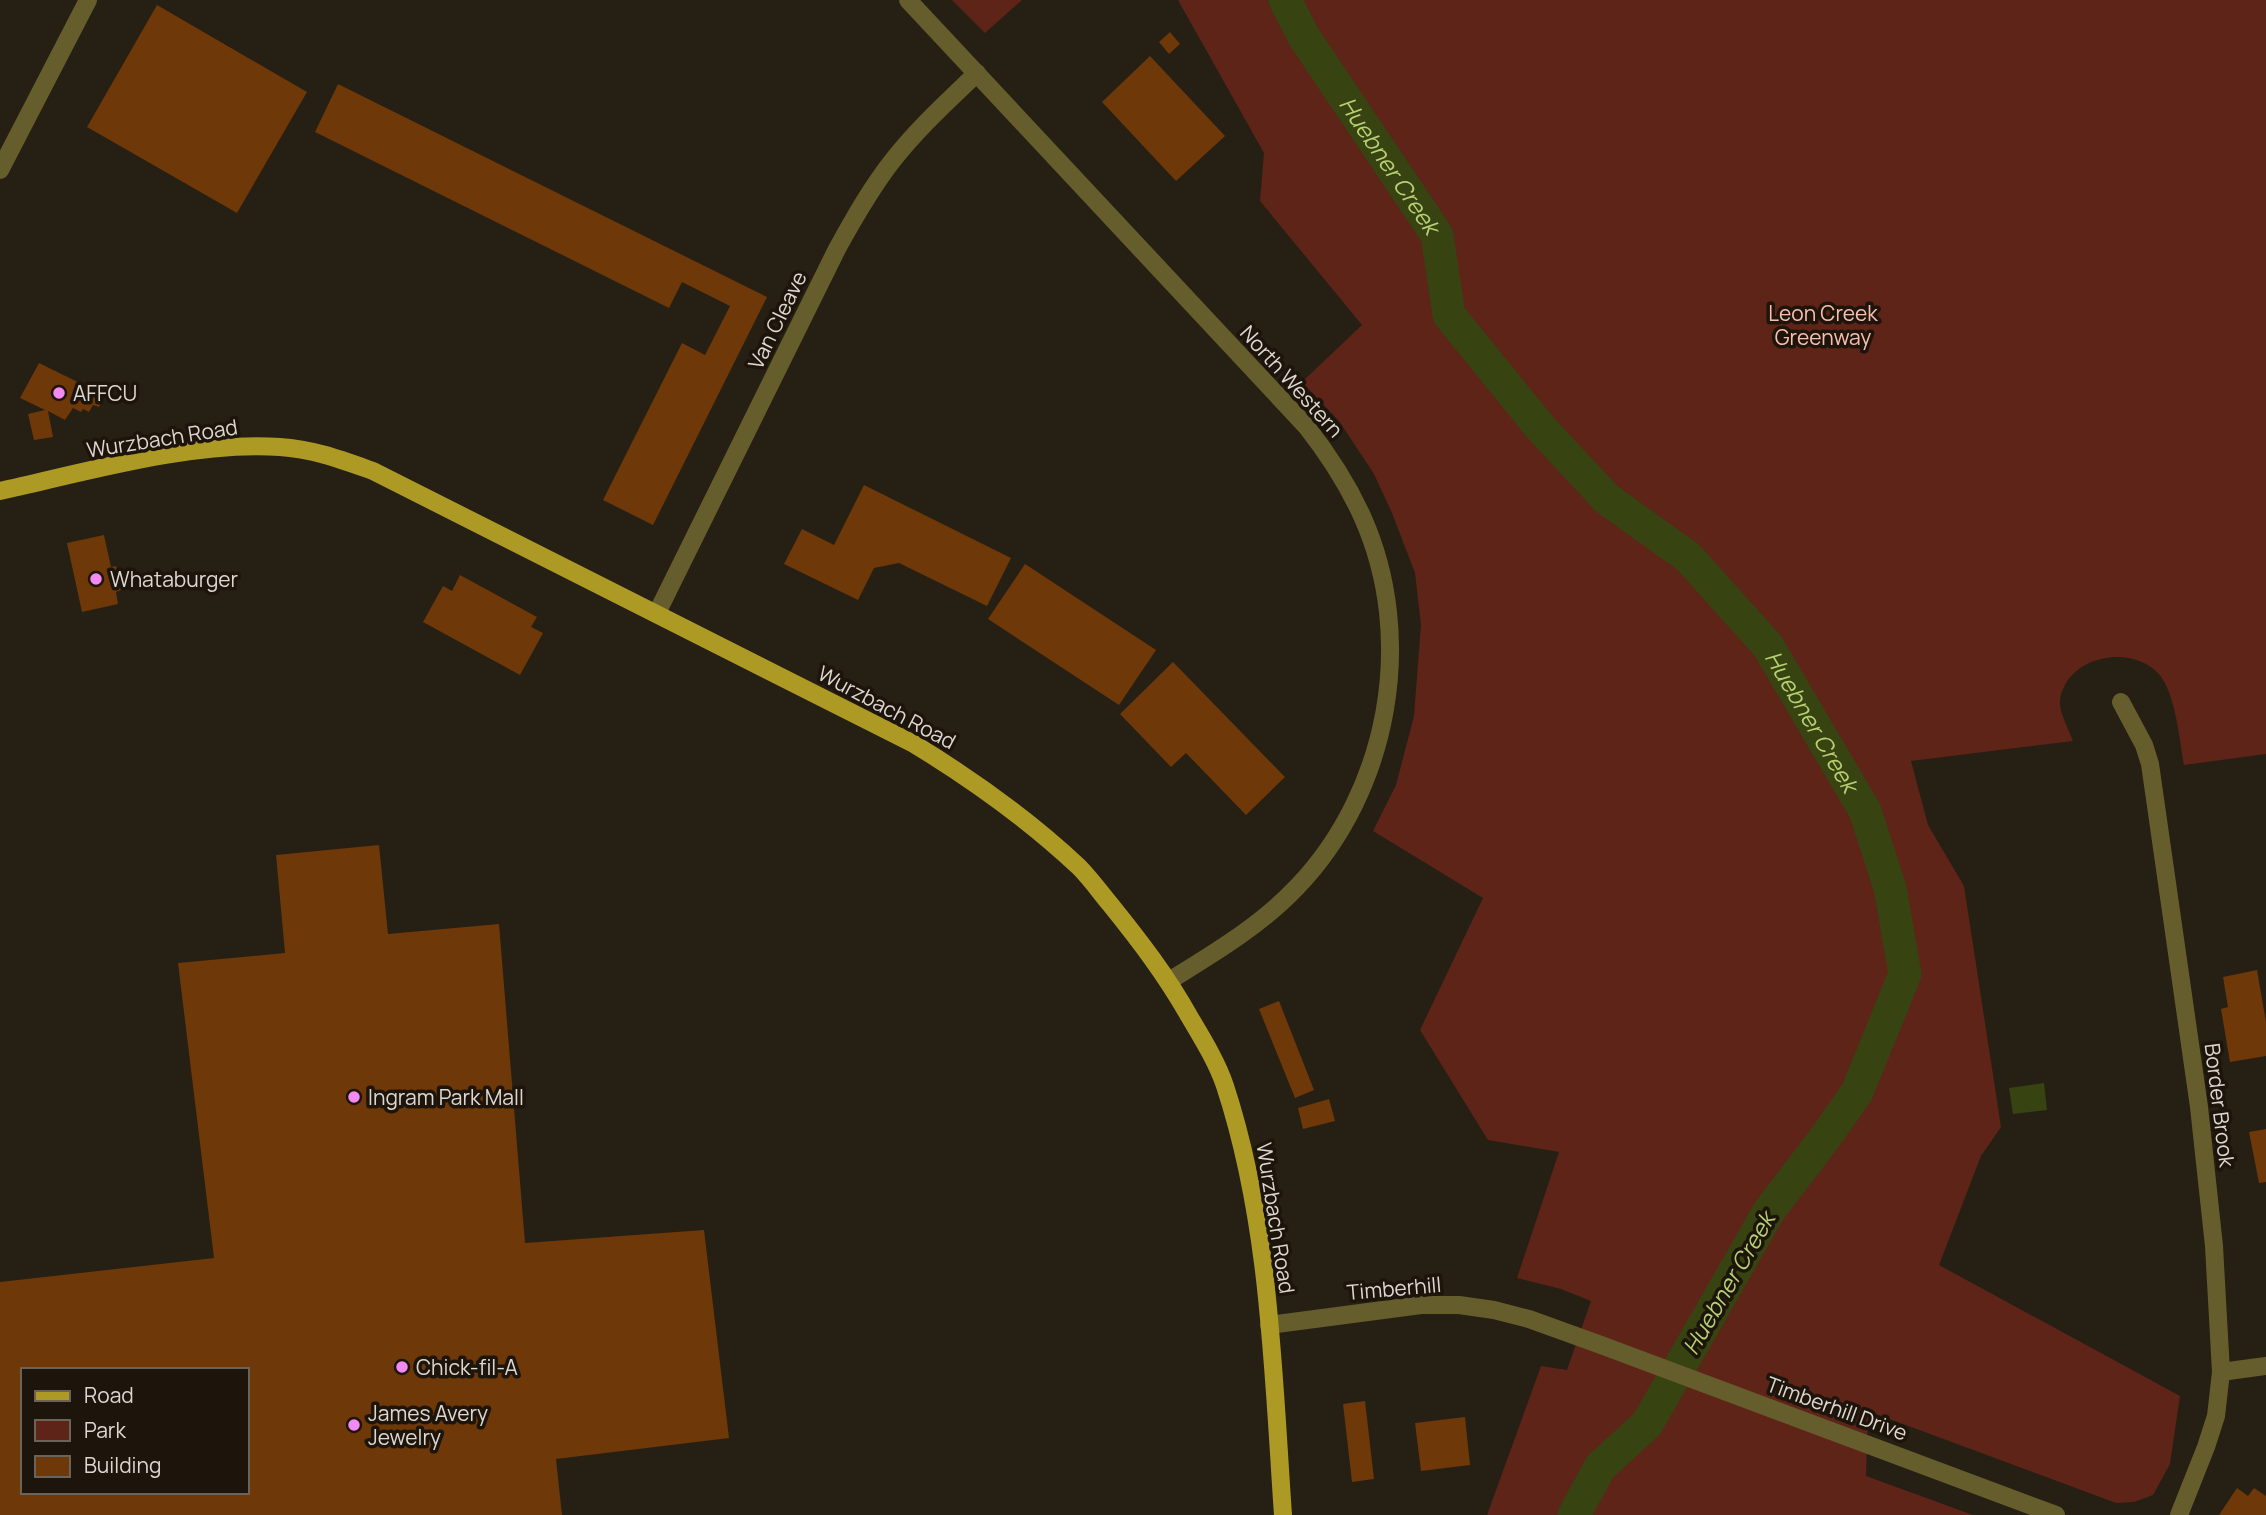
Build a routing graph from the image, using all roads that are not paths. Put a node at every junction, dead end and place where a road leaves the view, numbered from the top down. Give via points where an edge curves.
1 (88, 0) edge
2 (908, 0) edge
3 (977, 73) junction
4 (0, 170) edge
5 (0, 491) edge
6 (657, 613) junction
7 (2121, 702) dead end
8 (1169, 981) junction
9 (1269, 1325) junction
10 (1601, 1345) joint
11 (2266, 1366) edge
12 (2221, 1372) junction
13 (1283, 1515) edge
14 (2056, 1515) edge
15 (2179, 1515) edge

1 - 4 street
2 - 3 street, North Western
3 - 6 street, Van Cleave via 893,159 863,203
3 - 8 street, North Western via 1306,426 1328,454 1363,517 1384,586 1389,622 1388,694 1382,729 1372,764 1341,829 1298,887 1272,912
5 - 6 main road, Wurzbach Road via 211,449 281,447 325,454 373,471
6 - 8 main road, Wurzbach Road via 914,744 970,778 1081,869
7 - 12 street, Border Brook via 2150,764 2199,1107 2214,1245
8 - 9 main road, Wurzbach Road via 1224,1083 1255,1209
9 - 10 street, Timberhill via 1460,1305 1494,1310
9 - 13 main road, Wurzbach Road
10 - 14 street, Timberhill Drive
11 - 12 street
12 - 15 street, Border Brook via 2207,1447

